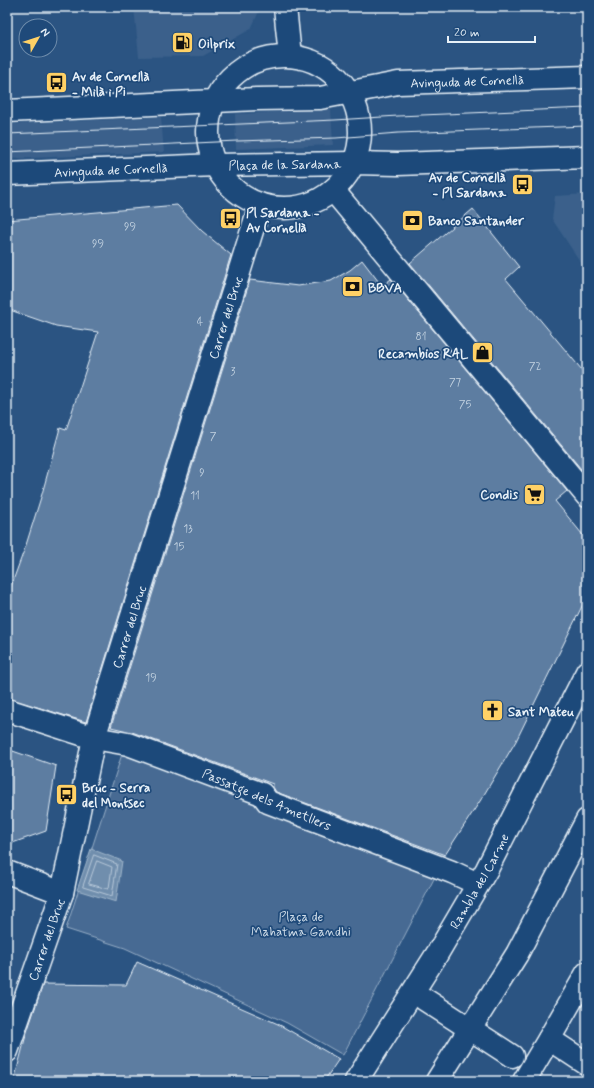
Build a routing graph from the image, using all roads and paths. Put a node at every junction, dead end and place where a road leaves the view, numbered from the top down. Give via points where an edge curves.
1 (285, 7) edge
2 (290, 56) junction
3 (587, 76) edge
4 (349, 92) junction
5 (214, 101) junction
6 (7, 111) edge
7 (587, 157) edge
8 (354, 163) junction
9 (215, 165) junction
10 (7, 174) edge
11 (333, 190) junction
12 (260, 205) junction
13 (587, 496) edge
14 (587, 672) edge
15 (7, 710) edge
16 (94, 738) junction
17 (587, 820) edge
18 (7, 872) edge
19 (478, 884) junction
20 (62, 893) junction
21 (587, 973) edge
22 (424, 999) dead end
23 (470, 1029) junction
24 (549, 1040) junction
25 (7, 1051) edge
26 (512, 1056) dead end
27 (587, 1064) edge
28 (356, 1081) edge
29 (437, 1081) edge
30 (524, 1081) edge

1 - 2 street
2 - 4 street, Plaça de la Sardana via 324,67
2 - 5 street, Plaça de la Sardana via 266,57 244,66
3 - 4 street, Avinguda de Cornellà via 398,83
4 - 5 street via 320,98
4 - 8 street, Plaça de la Sardana via 358,115 360,139
5 - 6 street
5 - 9 street, Plaça de la Sardana via 208,122 208,144
7 - 8 street via 398,164
8 - 9 street, Plaça de la Sardana
8 - 11 street, Plaça de la Sardana via 345,179
9 - 10 street, Avinguda de Cornellà
9 - 12 street, Plaça de la Sardana via 234,190
11 - 12 street, Plaça de la Sardana via 297,208
11 - 13 street
12 - 16 street, Carrer del Bruc
14 - 19 street, Rambla del Carme
15 - 16 street, Passatge dels Ametllers
16 - 19 street, Passatge dels Ametllers via 128,744 262,794 268,802
16 - 20 street, Carrer del Bruc
17 - 23 street via 517,954
18 - 20 street
19 - 28 street, Rambla del Carme
20 - 25 street, Carrer del Bruc
21 - 24 street
22 - 23 street
23 - 26 street
23 - 29 street
24 - 27 street
24 - 30 street

